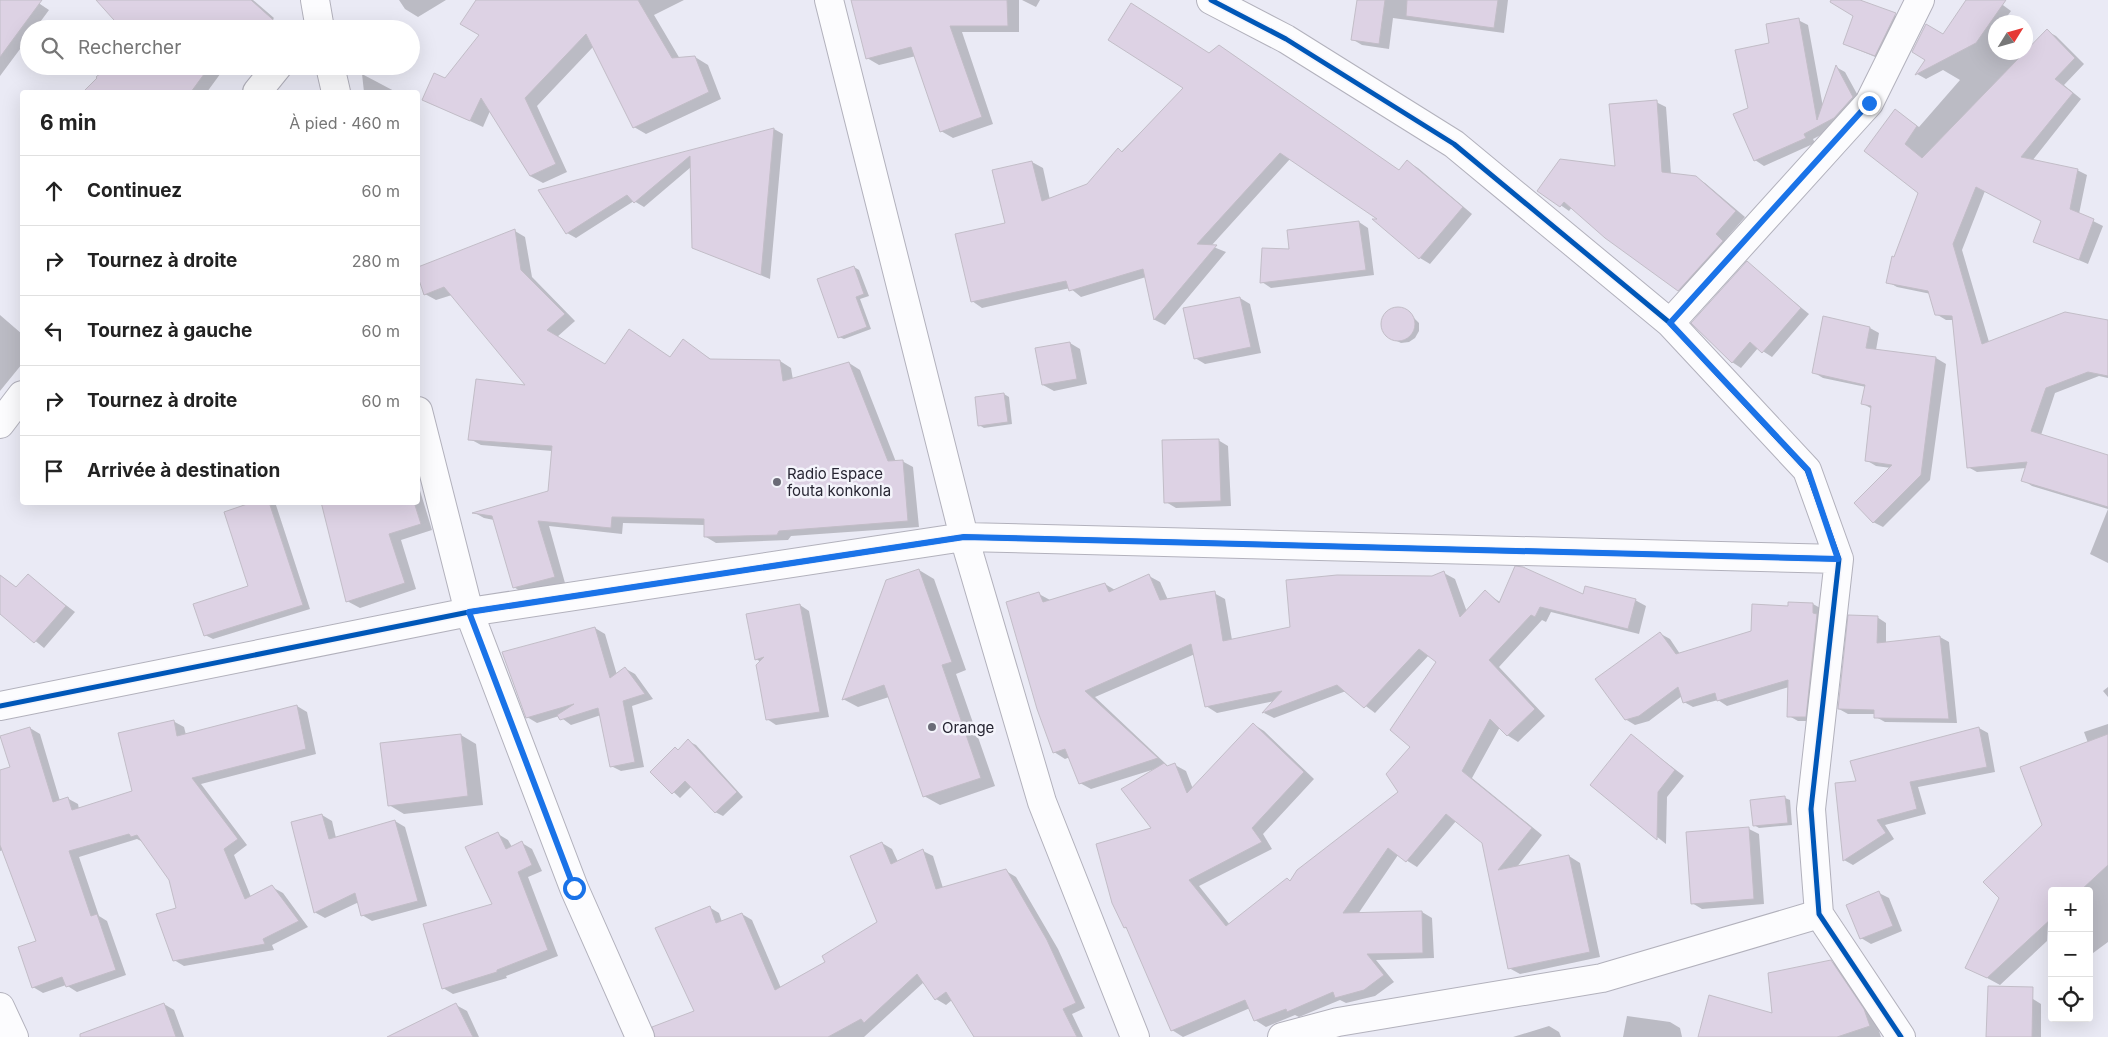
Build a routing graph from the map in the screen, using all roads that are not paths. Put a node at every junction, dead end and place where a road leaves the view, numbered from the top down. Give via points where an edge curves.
1 (829, 0) edge
2 (1211, 0) edge
3 (1920, 0) edge
4 (271, 75) edge
5 (332, 75) edge
6 (260, 90) edge
7 (336, 90) edge
8 (1670, 323) junction
9 (20, 398) edge
10 (420, 419) edge
11 (0, 424) edge
12 (964, 537) junction
13 (1838, 559) junction
14 (469, 612) junction
15 (0, 706) edge
16 (1819, 914) junction
17 (0, 1007) edge
18 (14, 1037) edge
19 (640, 1037) edge
20 (1135, 1037) edge
21 (1282, 1037) edge
22 (1901, 1037) edge

1 - 12 street
2 - 8 street via 1286,39 1454,144
3 - 8 street via 1869,103
4 - 6 street
5 - 7 street
8 - 13 street via 1808,470
9 - 11 street
10 - 14 street
12 - 13 street
12 - 14 street
12 - 20 street via 1042,802
13 - 16 street via 1811,809
14 - 15 street
14 - 19 street via 574,888
16 - 21 street via 1602,978 1338,1022
16 - 22 street
17 - 18 street

